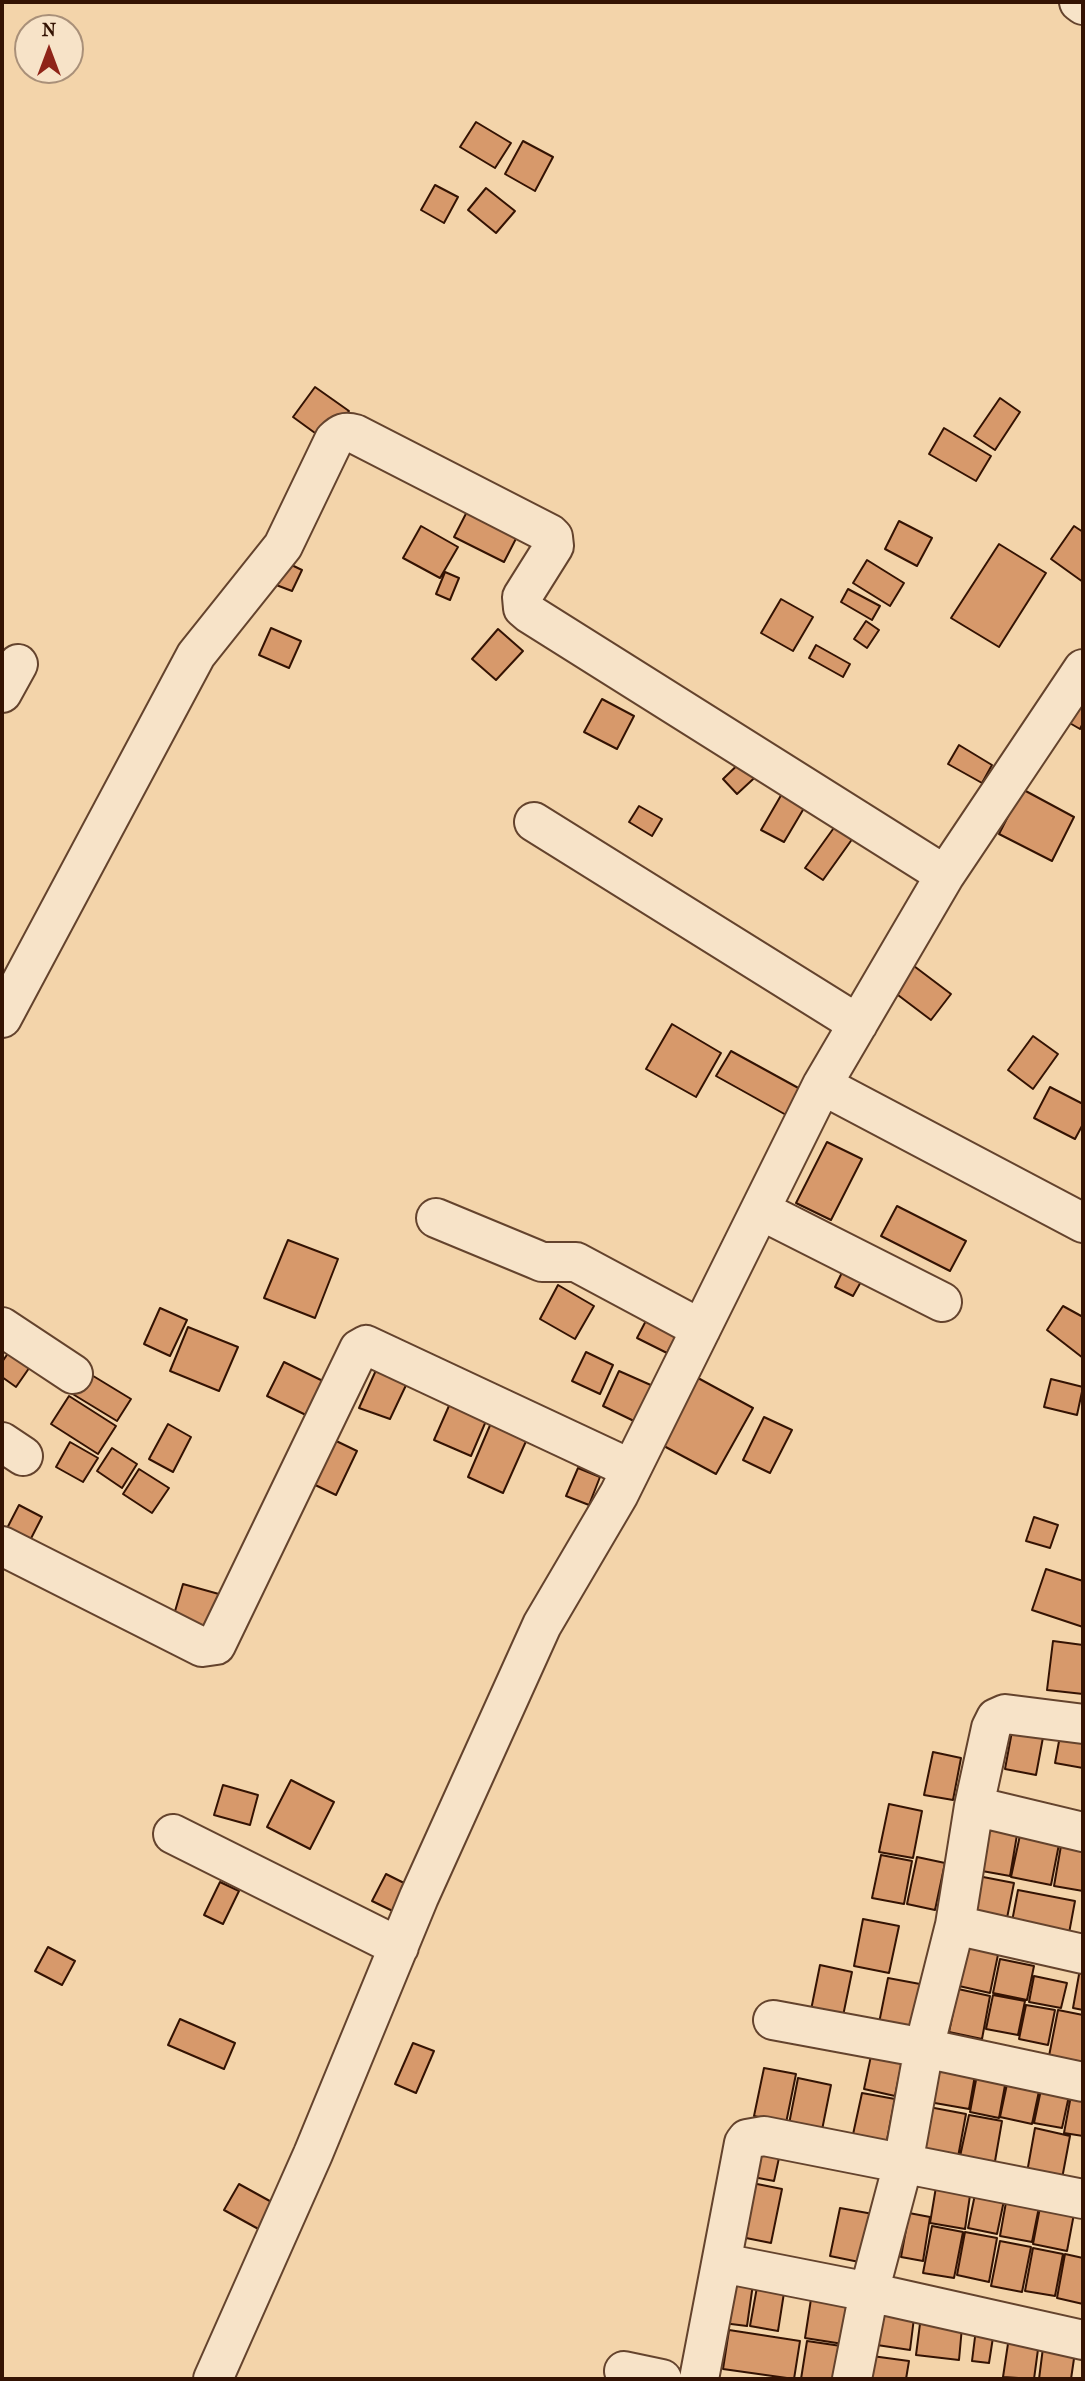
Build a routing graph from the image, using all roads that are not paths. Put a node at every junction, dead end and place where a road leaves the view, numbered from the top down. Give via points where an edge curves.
1 (1079, 2) edge
2 (1083, 5) edge
3 (1083, 670) edge
4 (534, 822) dead end
5 (945, 875) junction
6 (2, 1018) edge
7 (858, 1024) junction
8 (822, 1085) junction
9 (761, 1210) junction
10 (436, 1218) dead end
11 (1083, 1223) edge
12 (942, 1301) dead end
13 (2, 1327) edge
14 (701, 1329) junction
15 (74, 1374) dead end
16 (631, 1469) junction
17 (2, 1546) edge
18 (1083, 1724) edge
19 (974, 1806) junction
20 (1083, 1832) edge
21 (173, 1834) dead end
22 (955, 1925) junction
23 (399, 1947) junction
24 (1083, 1954) edge
25 (773, 2020) dead end
26 (924, 2049) junction
27 (1083, 2082) edge
28 (903, 2164) junction
29 (1083, 2199) edge
30 (722, 2263) junction
31 (869, 2292) junction
32 (1083, 2340) edge
33 (624, 2371) dead end
34 (213, 2379) edge
35 (662, 2379) edge
36 (699, 2379) edge
37 (852, 2379) edge

1 - 2 street
3 - 5 street
4 - 7 street
5 - 6 street via 523,608 522,597 554,546 550,534 347,432 334,440 283,546 196,655
5 - 7 street
7 - 8 street
8 - 9 street
8 - 11 street
9 - 12 street
9 - 14 street
10 - 14 street via 542,1262 576,1262
13 - 15 street
14 - 16 street
16 - 17 street via 366,1345 359,1349 216,1645 202,1647
16 - 23 street via 542,1625
18 - 19 street via 1024,1715 996,1718
19 - 20 street
19 - 22 street
21 - 23 street
22 - 24 street
22 - 26 street
23 - 34 street
25 - 26 street
26 - 27 street
26 - 28 street
28 - 29 street
28 - 30 street via 764,2136 747,2138
28 - 31 street
30 - 31 street
30 - 36 street
31 - 32 street
31 - 37 street
33 - 35 street

